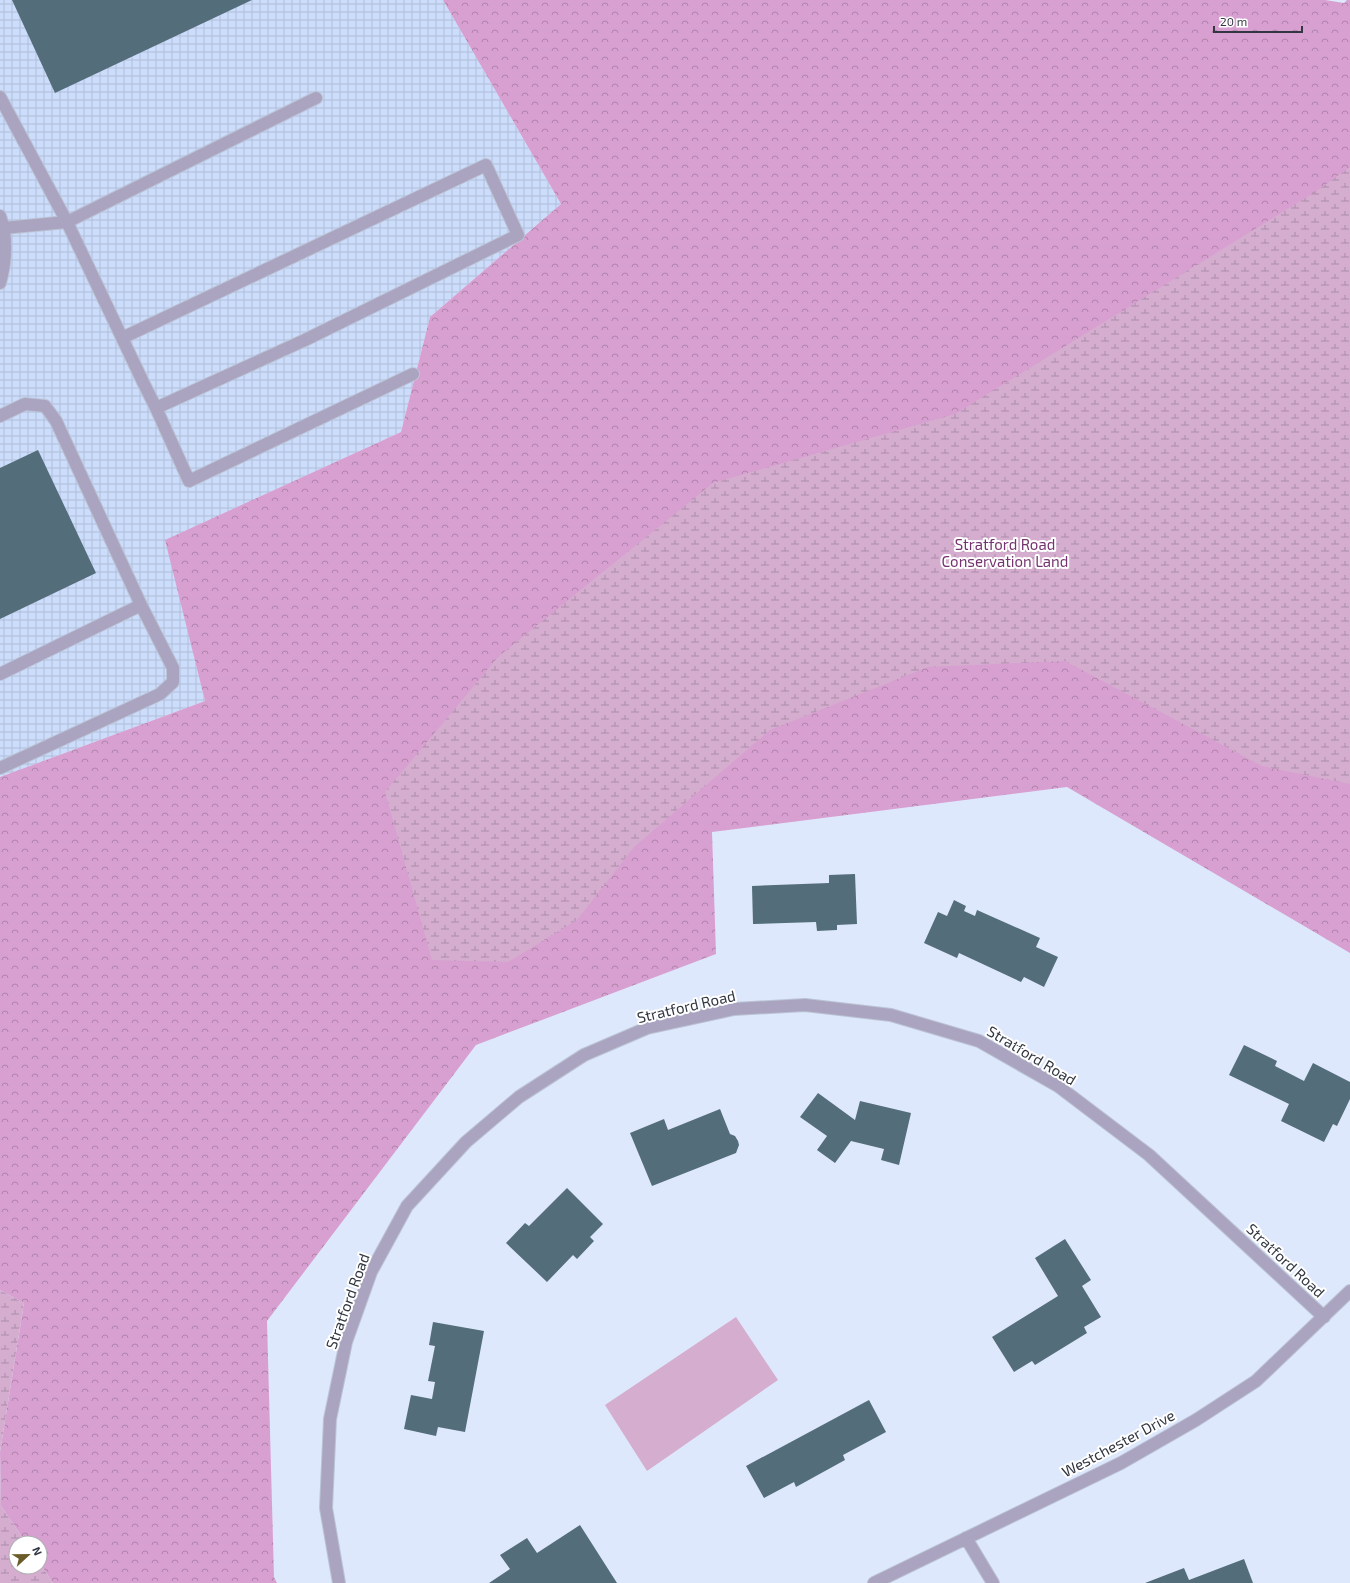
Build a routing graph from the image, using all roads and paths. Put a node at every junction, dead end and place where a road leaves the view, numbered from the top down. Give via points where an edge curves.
1 (0, 97) edge
2 (316, 98) dead end
3 (0, 216) edge
4 (67, 222) junction
5 (4, 228) junction
6 (0, 283) edge
7 (122, 338) junction
8 (413, 374) dead end
9 (156, 408) junction
10 (0, 416) edge
11 (141, 605) junction
12 (0, 674) edge
13 (0, 768) edge
14 (1350, 1292) edge
15 (1324, 1317) junction
16 (966, 1538) junction
17 (339, 1583) edge
18 (874, 1583) edge
19 (993, 1583) edge

1 - 4 street
2 - 4 street
3 - 5 street
4 - 5 street
4 - 7 street
5 - 6 street via 5,264
7 - 9 street
7 - 9 street via 486,165 518,235 312,336
8 - 9 street via 189,481
10 - 11 street via 25,404 45,406 56,421
11 - 12 street
11 - 13 street via 173,668 173,682 160,694
14 - 15 street, Westchester Drive
15 - 16 street, Westchester Drive via 1256,1381 1196,1420 1121,1463
15 - 17 street, Stratford Road via 1149,1155 1058,1086 979,1041 891,1015 804,1005 734,1009 647,1028 584,1055 519,1097 466,1142 406,1206 371,1272 346,1342 330,1419 326,1508
16 - 18 street, Westchester Drive
16 - 19 street

